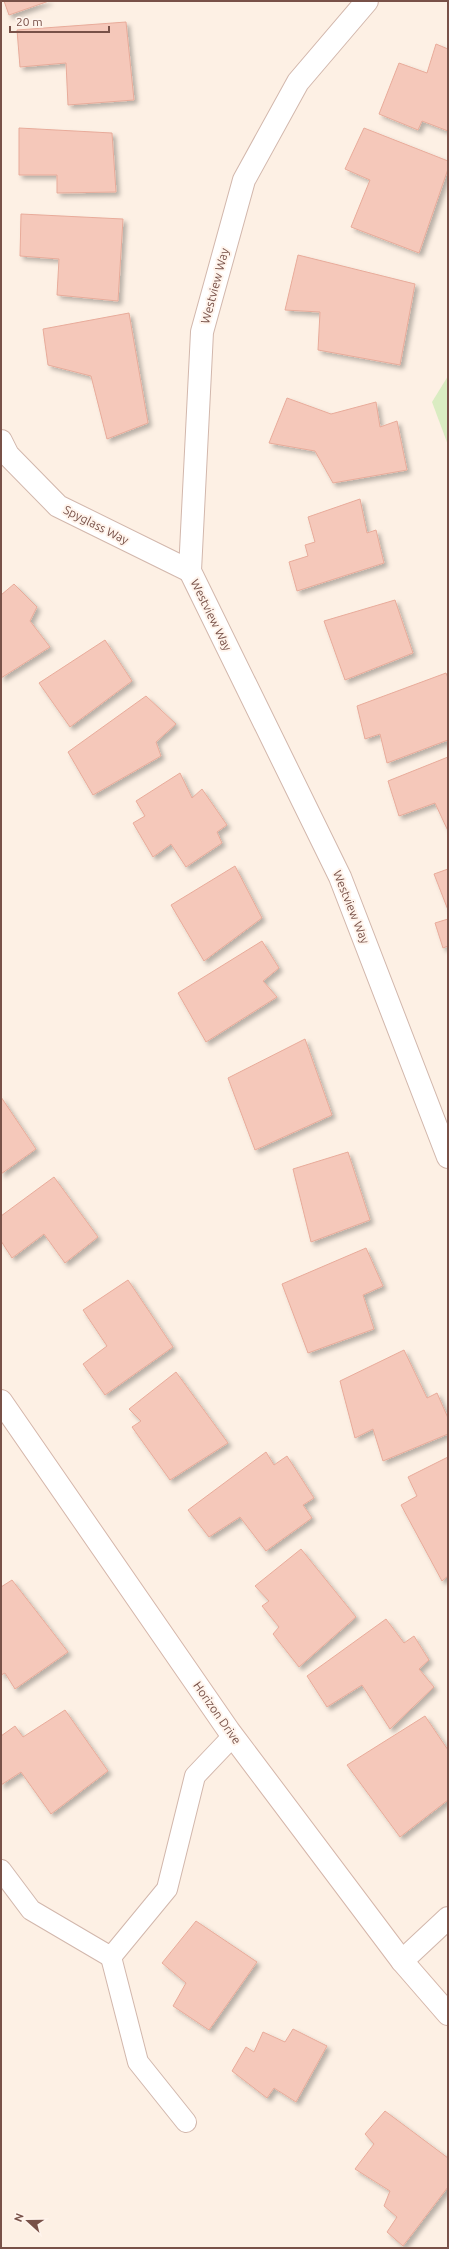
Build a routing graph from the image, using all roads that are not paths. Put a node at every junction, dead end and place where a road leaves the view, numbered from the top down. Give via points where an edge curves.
1 (367, 1) edge
2 (1, 441) edge
3 (190, 571) junction
4 (448, 1157) edge
5 (1, 1401) edge
6 (233, 1736) junction
7 (1, 1870) edge
8 (448, 1918) edge
9 (111, 1957) junction
10 (402, 1962) junction
11 (448, 2014) edge
12 (186, 2122) dead end

1 - 3 street, Westview Way via 298,82 244,180 202,332
2 - 3 street, Spyglass Way via 8,454 58,506
3 - 4 street, Westview Way via 340,877
5 - 6 street, Horizon Drive
6 - 9 lane via 195,1776 167,1890
6 - 10 street, Horizon Drive
7 - 9 lane via 30,1910
8 - 10 street
9 - 12 lane via 138,2062
10 - 11 street, Horizon Drive

